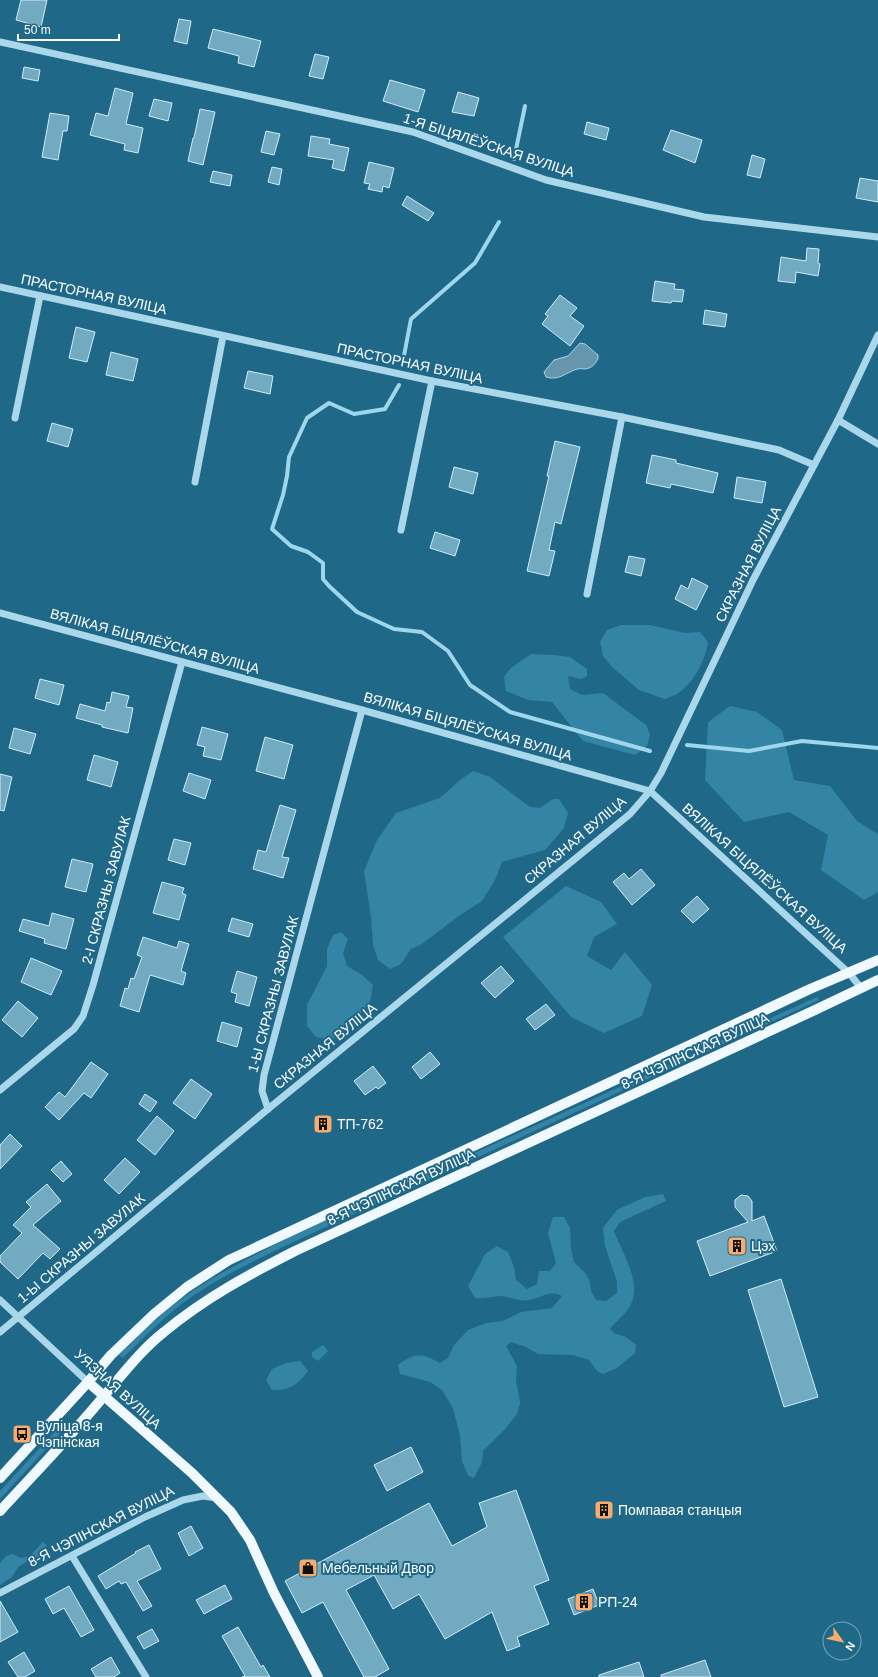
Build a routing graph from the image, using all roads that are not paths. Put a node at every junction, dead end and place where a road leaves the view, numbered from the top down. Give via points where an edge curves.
1 (0, 42) edge
2 (878, 237) edge
3 (0, 287) edge
4 (40, 296) junction
5 (878, 334) edge
6 (223, 336) junction
7 (432, 382) junction
8 (622, 417) junction
9 (15, 418) dead end
10 (838, 420) junction
11 (878, 444) edge
12 (814, 466) junction
13 (195, 482) dead end
14 (401, 530) dead end
15 (587, 594) dead end
16 (0, 613) edge
17 (182, 662) junction
18 (362, 710) junction
19 (650, 791) junction
20 (878, 960) edge
21 (849, 972) junction
22 (878, 980) edge
23 (861, 988) junction
24 (0, 1090) edge
25 (268, 1109) junction
26 (0, 1300) edge
27 (19, 1317) junction
28 (0, 1332) edge
29 (88, 1382) junction
30 (104, 1396) junction
31 (0, 1478) edge
32 (218, 1498) junction
33 (0, 1511) edge
34 (72, 1556) junction
35 (0, 1593) edge
36 (146, 1677) edge
37 (318, 1677) edge

1 - 2 street, 1-Я БІЦЯЛЁЎСКАЯ ВУЛІЦА via 413,132 546,180 704,217
3 - 4 street, ПРАСТОРНАЯ ВУЛІЦА
4 - 6 street, ПРАСТОРНАЯ ВУЛІЦА
4 - 9 street
5 - 10 street, СКРАЗНАЯ ВУЛІЦА
6 - 7 street, ПРАСТОРНАЯ ВУЛІЦА
6 - 13 street
7 - 8 street, ПРАСТОРНАЯ ВУЛІЦА
7 - 14 street
8 - 12 street, ПРАСТОРНАЯ ВУЛІЦА via 779,450
8 - 15 street
10 - 11 street
10 - 12 street, СКРАЗНАЯ ВУЛІЦА
12 - 19 street, СКРАЗНАЯ ВУЛІЦА via 753,580
16 - 17 street, ВЯЛІКАЯ БІЦЯЛЁЎСКАЯ ВУЛІЦА
17 - 18 street, ВЯЛІКАЯ БІЦЯЛЁЎСКАЯ ВУЛІЦА
17 - 24 street, 2-І СКРАЗНЫ ЗАВУЛАК via 83,1016 74,1028
18 - 19 street, ВЯЛІКАЯ БІЦЯЛЁЎСКАЯ ВУЛІЦА
18 - 25 street, 1-Ы СКРАЗНЫ ЗАВУЛАК via 264,1075 262,1091
19 - 21 street, ВЯЛІКАЯ БІЦЯЛЁЎСКАЯ ВУЛІЦА
19 - 25 street, СКРАЗНАЯ ВУЛІЦА via 630,814
20 - 21 main road, 8-Я ЧЭПІНСКАЯ ВУЛІЦА
21 - 23 street, ВЯЛІКАЯ БІЦЯЛЁЎСКАЯ ВУЛІЦА
21 - 29 main road, 8-Я ЧЭПІНСКАЯ ВУЛІЦА via 229,1260 187,1287 154,1314 111,1355
22 - 23 main road, 8-Я ЧЭПІНСКАЯ ВУЛІЦА
23 - 30 main road, 8-Я ЧЭПІНСКАЯ ВУЛІЦА via 239,1280 162,1333 126,1369
25 - 27 street, 1-Ы СКРАЗНЫ ЗАВУЛАК
26 - 27 street, УЯЗНАЯ ВУЛІЦА
27 - 28 street, 1-Ы СКРАЗНЫ ЗАВУЛАК
27 - 29 street, УЯЗНАЯ ВУЛІЦА
29 - 30 main road, УЯЗНАЯ ВУЛІЦА
29 - 31 main road, 8-Я ЧЭПІНСКАЯ ВУЛІЦА
30 - 32 main road, УЯЗНАЯ ВУЛІЦА
30 - 33 main road, 8-Я ЧЭПІНСКАЯ ВУЛІЦА
32 - 34 street, 8-Я ЧЭПІНСКАЯ ВУЛІЦА via 203,1496 183,1500
32 - 37 main road, УЯЗНАЯ ВУЛІЦА via 250,1540 274,1593
34 - 35 street, 8-Я ЧЭПІНСКАЯ ВУЛІЦА
34 - 36 street

